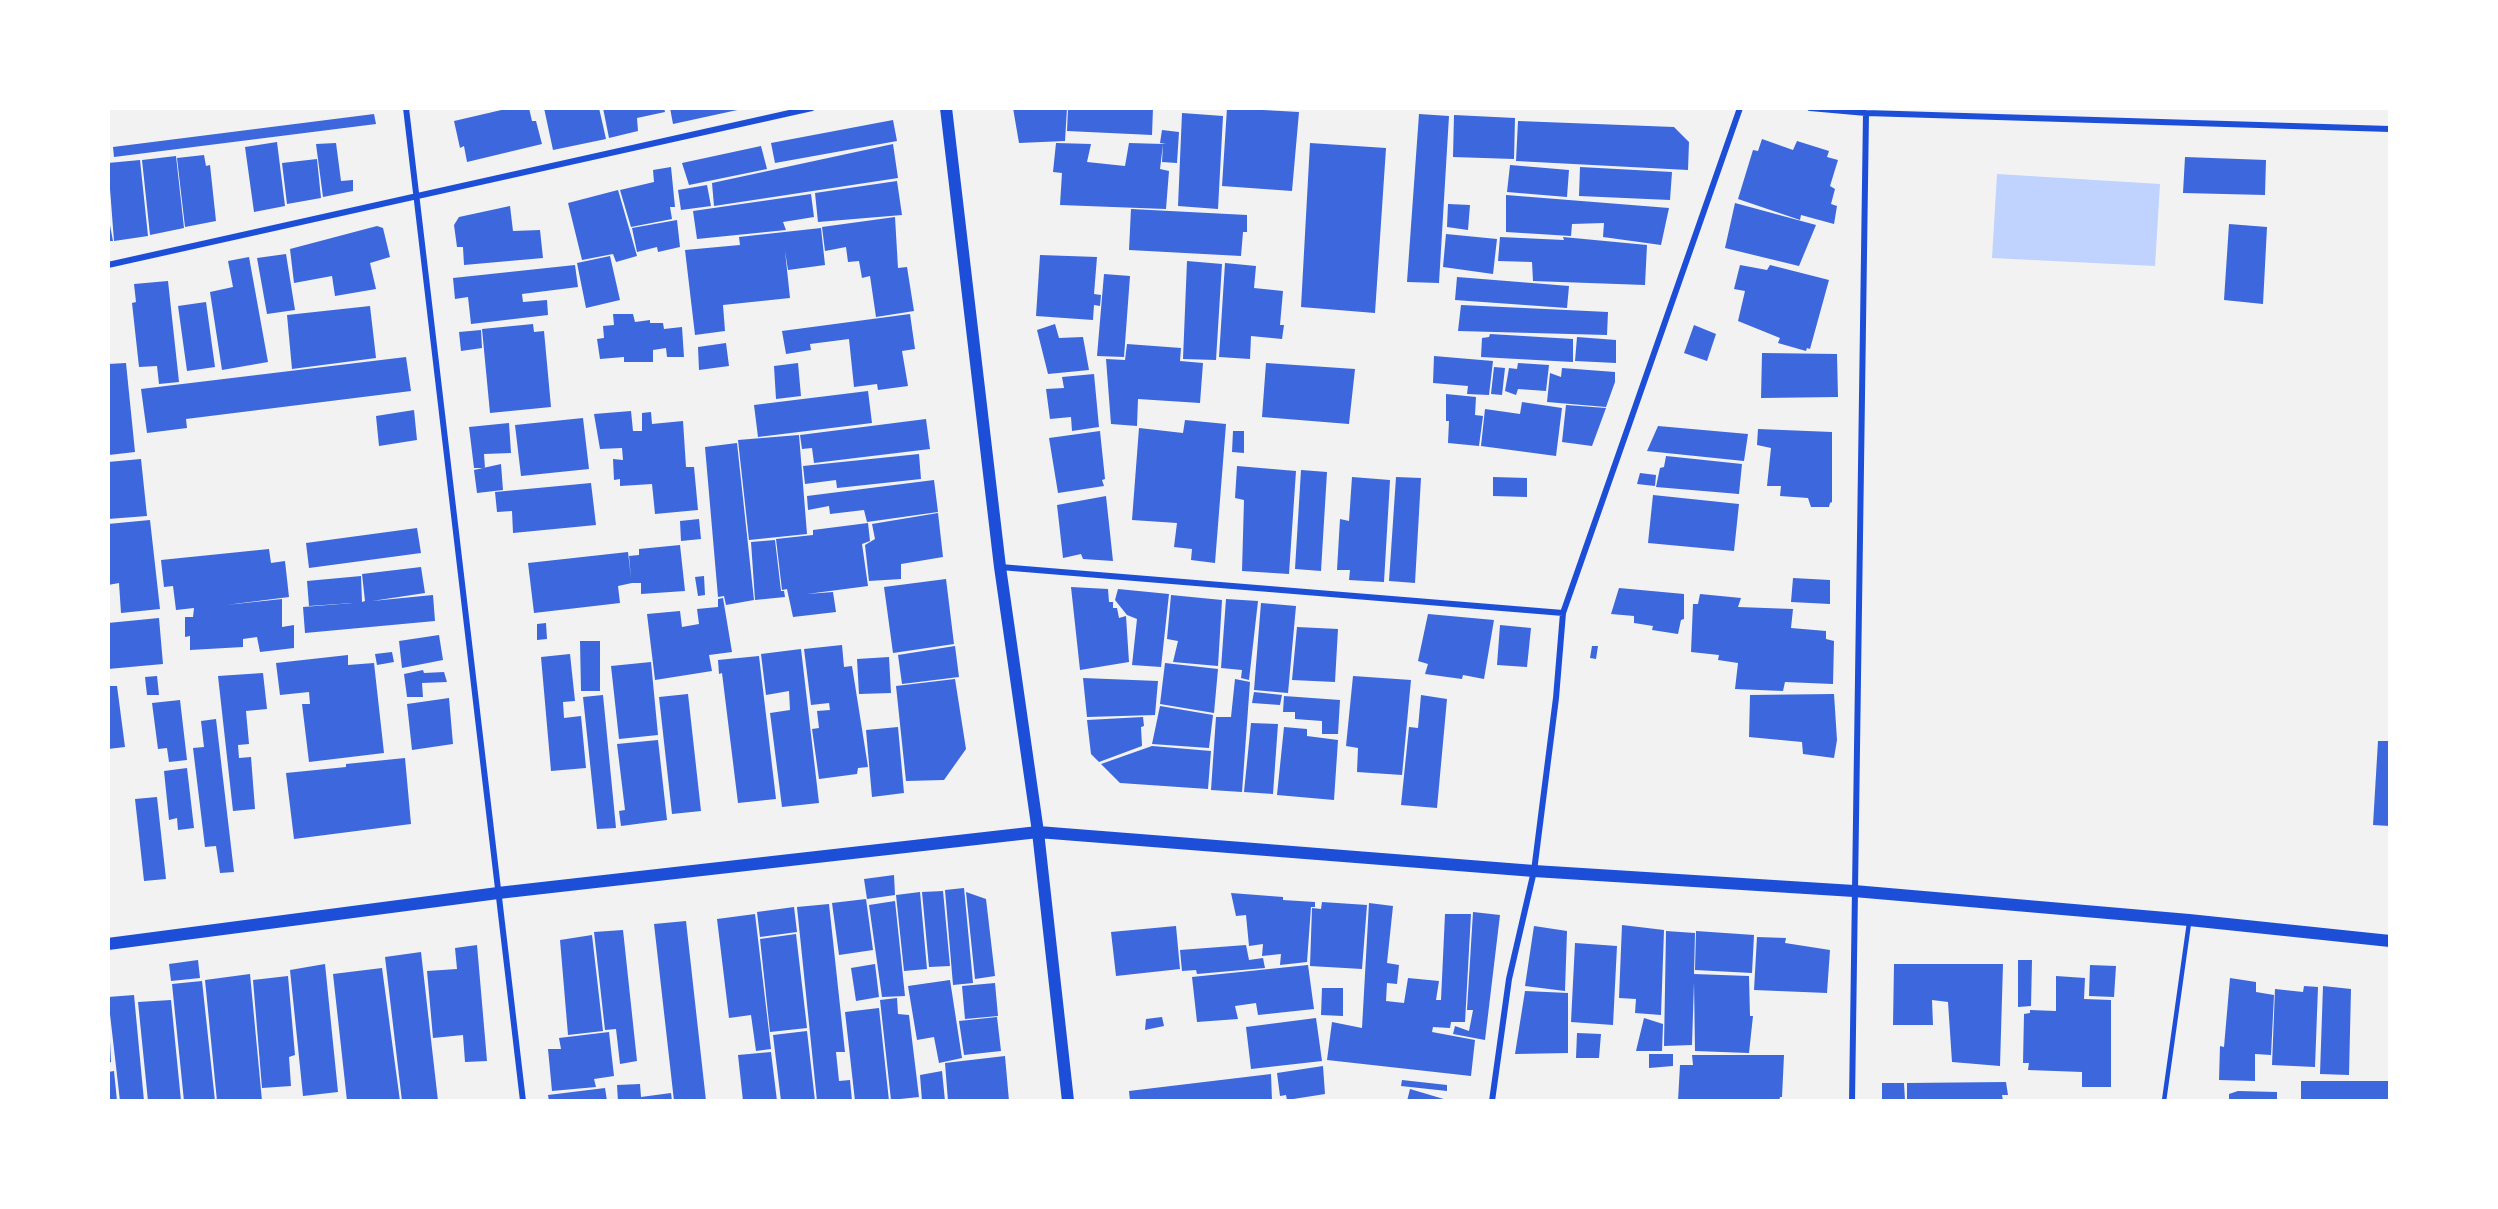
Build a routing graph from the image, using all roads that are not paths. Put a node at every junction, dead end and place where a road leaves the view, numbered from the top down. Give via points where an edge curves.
1 (406, 108) edge
2 (812, 108) edge
3 (946, 108) edge
4 (1740, 108) edge
5 (1810, 108) edge
6 (1866, 113) junction
7 (2390, 129) edge
8 (417, 196) junction
9 (108, 265) edge
10 (999, 567) junction
11 (1563, 613) junction
12 (1038, 832) junction
13 (1534, 871) junction
14 (1854, 891) junction
15 (498, 893) junction
16 (2189, 920) junction
17 (2390, 941) edge
18 (108, 944) edge
19 (523, 1101) edge
20 (1068, 1101) edge
21 (1492, 1101) edge
22 (1852, 1101) edge
23 (2164, 1101) edge

1 - 8 street
2 - 8 street
3 - 10 main road
4 - 11 street
5 - 6 street
6 - 7 street
6 - 14 street
8 - 9 street
8 - 15 street
10 - 11 street
10 - 12 main road
11 - 13 street
12 - 13 main road
12 - 15 main road
12 - 20 main road
13 - 14 main road
13 - 21 street via 1509,979
14 - 16 main road
14 - 22 street
15 - 18 main road
15 - 19 street
16 - 17 main road
16 - 23 lane

